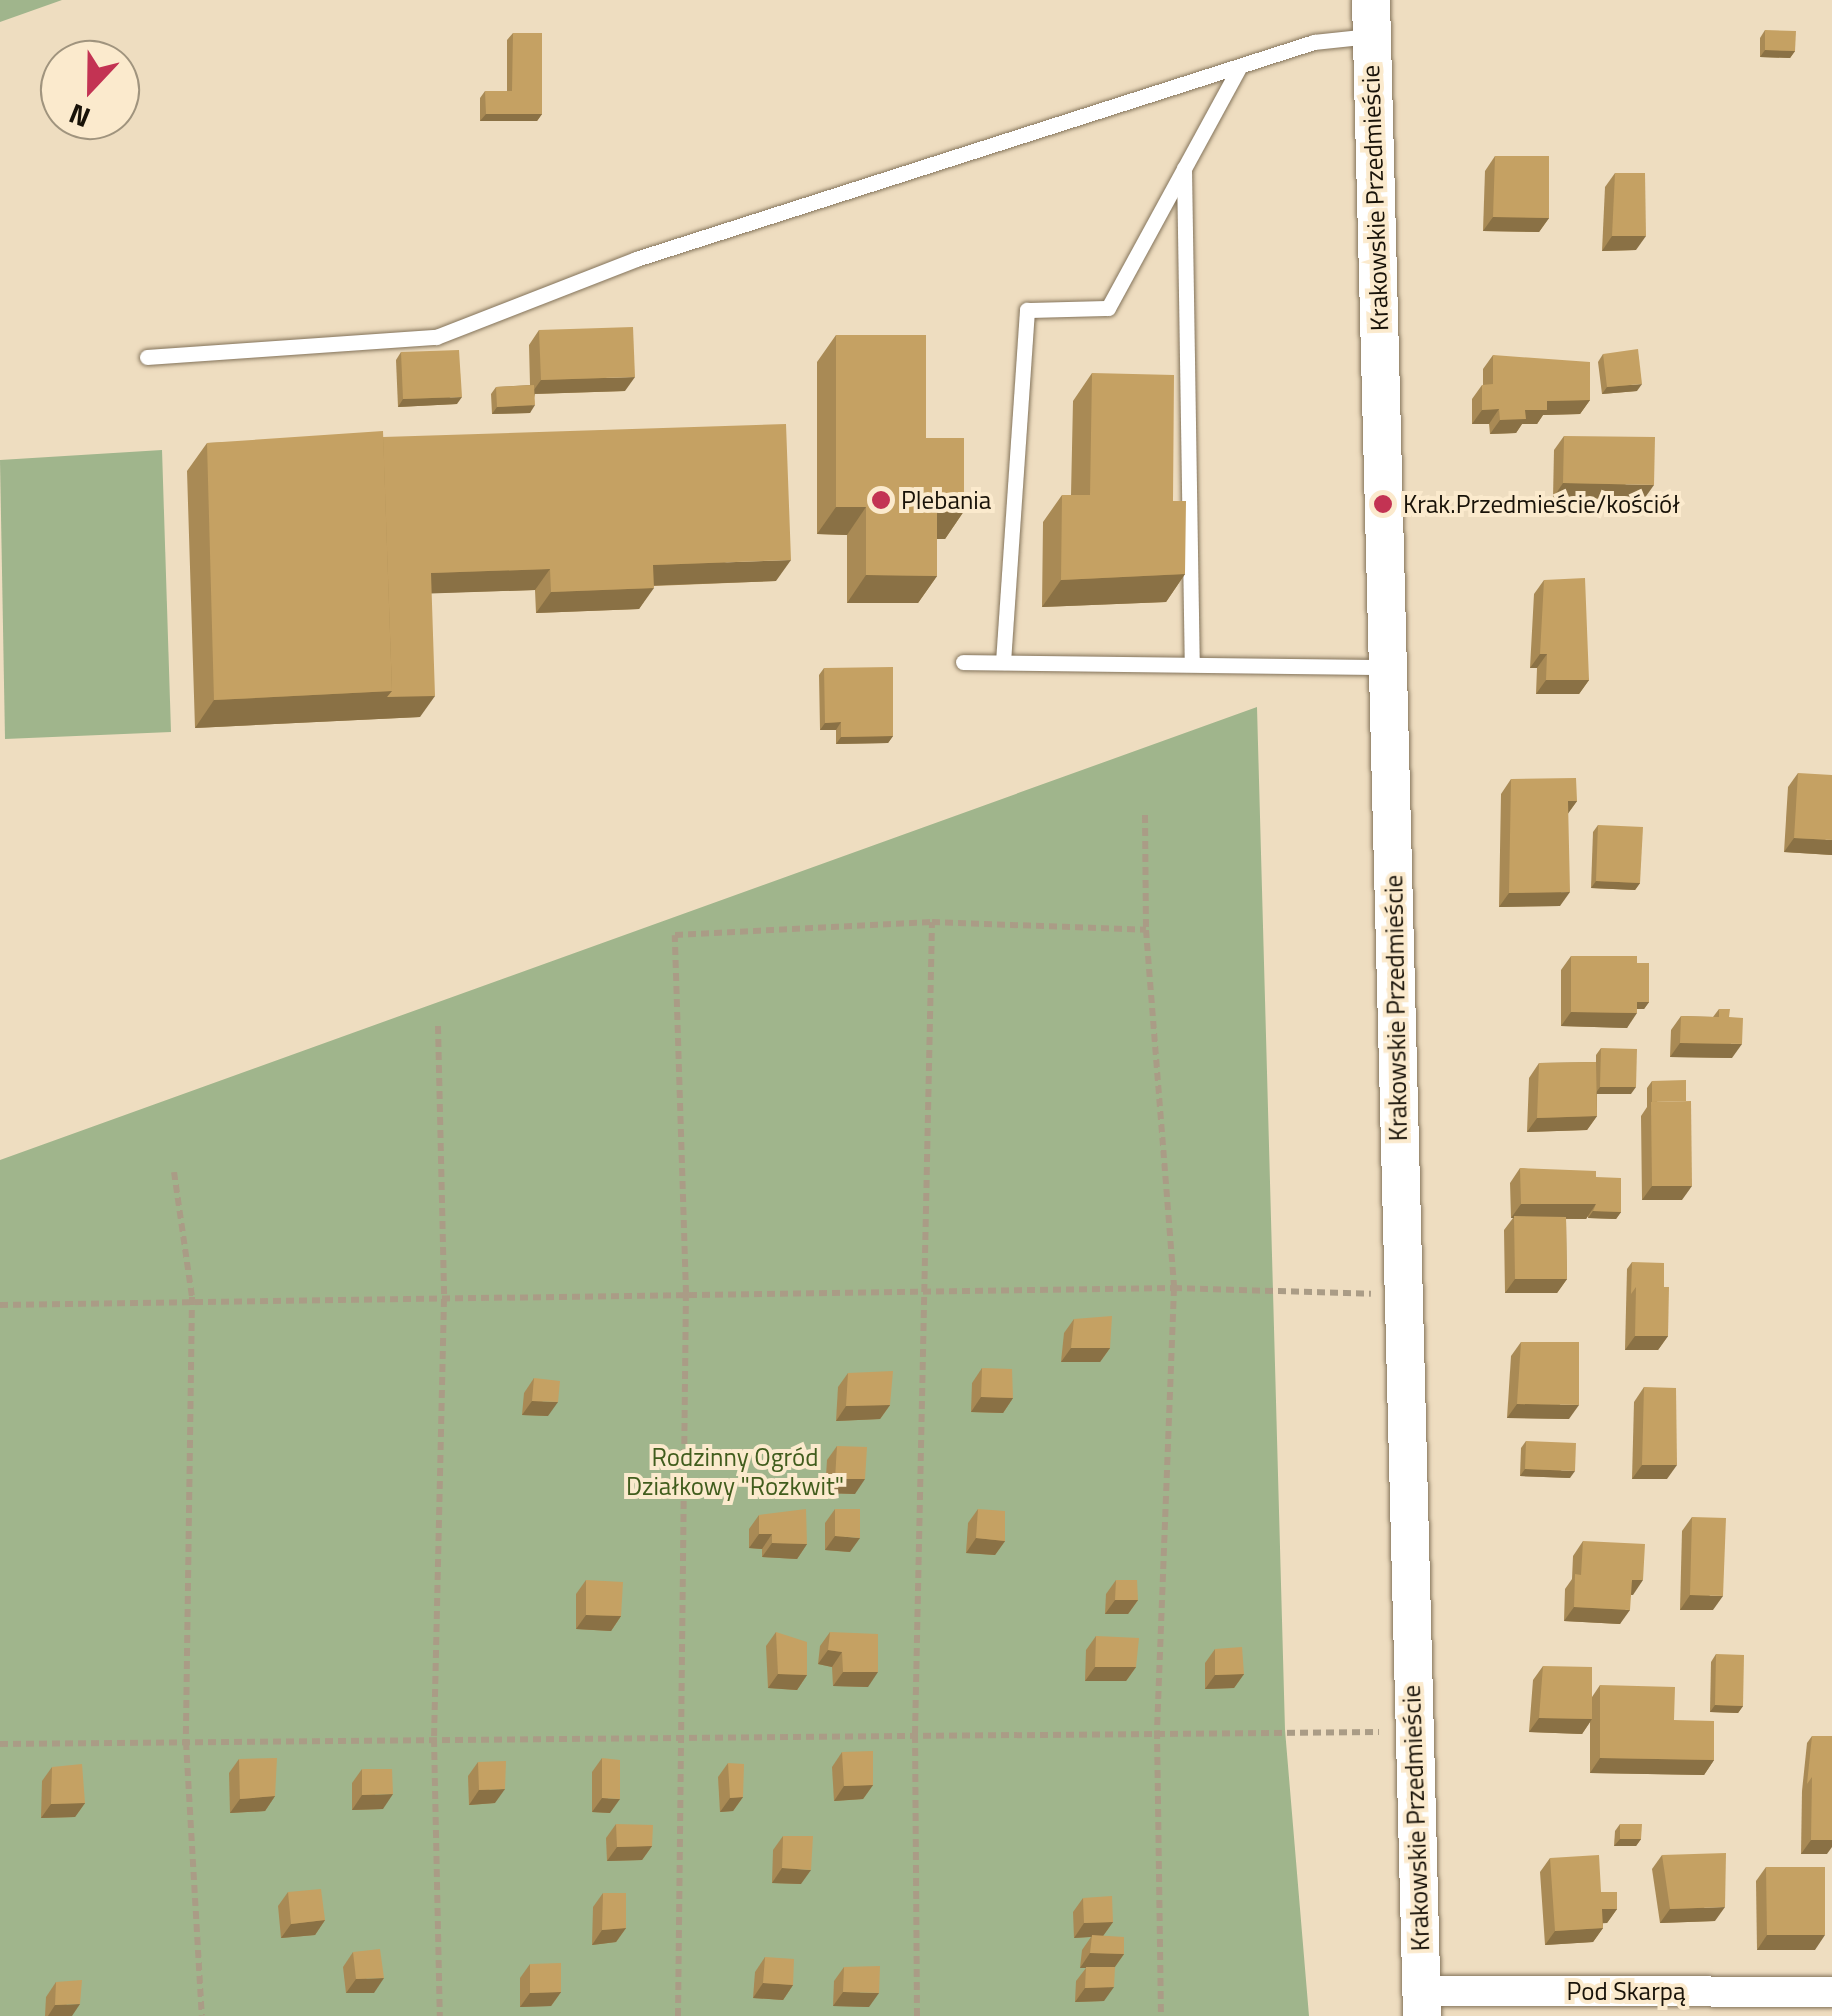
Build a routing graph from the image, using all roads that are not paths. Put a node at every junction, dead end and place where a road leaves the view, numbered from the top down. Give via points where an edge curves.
1 (1370, 18) edge
2 (1239, 68) junction
3 (1184, 164) junction
4 (147, 357) dead end
5 (963, 662) dead end
6 (1003, 662) junction
7 (1192, 664) junction
8 (1388, 667) junction
9 (1832, 1992) edge
10 (1421, 2003) edge

1 - 2 lane
1 - 8 street, Krakowskie Przedmieście
2 - 3 lane
2 - 4 lane via 636,258 436,336
3 - 6 lane via 1108,308 1027,310
3 - 7 lane
5 - 6 lane
6 - 7 lane
7 - 8 lane
8 - 10 street, Krakowskie Przedmieście
9 - 10 street, Pod Skarpą

